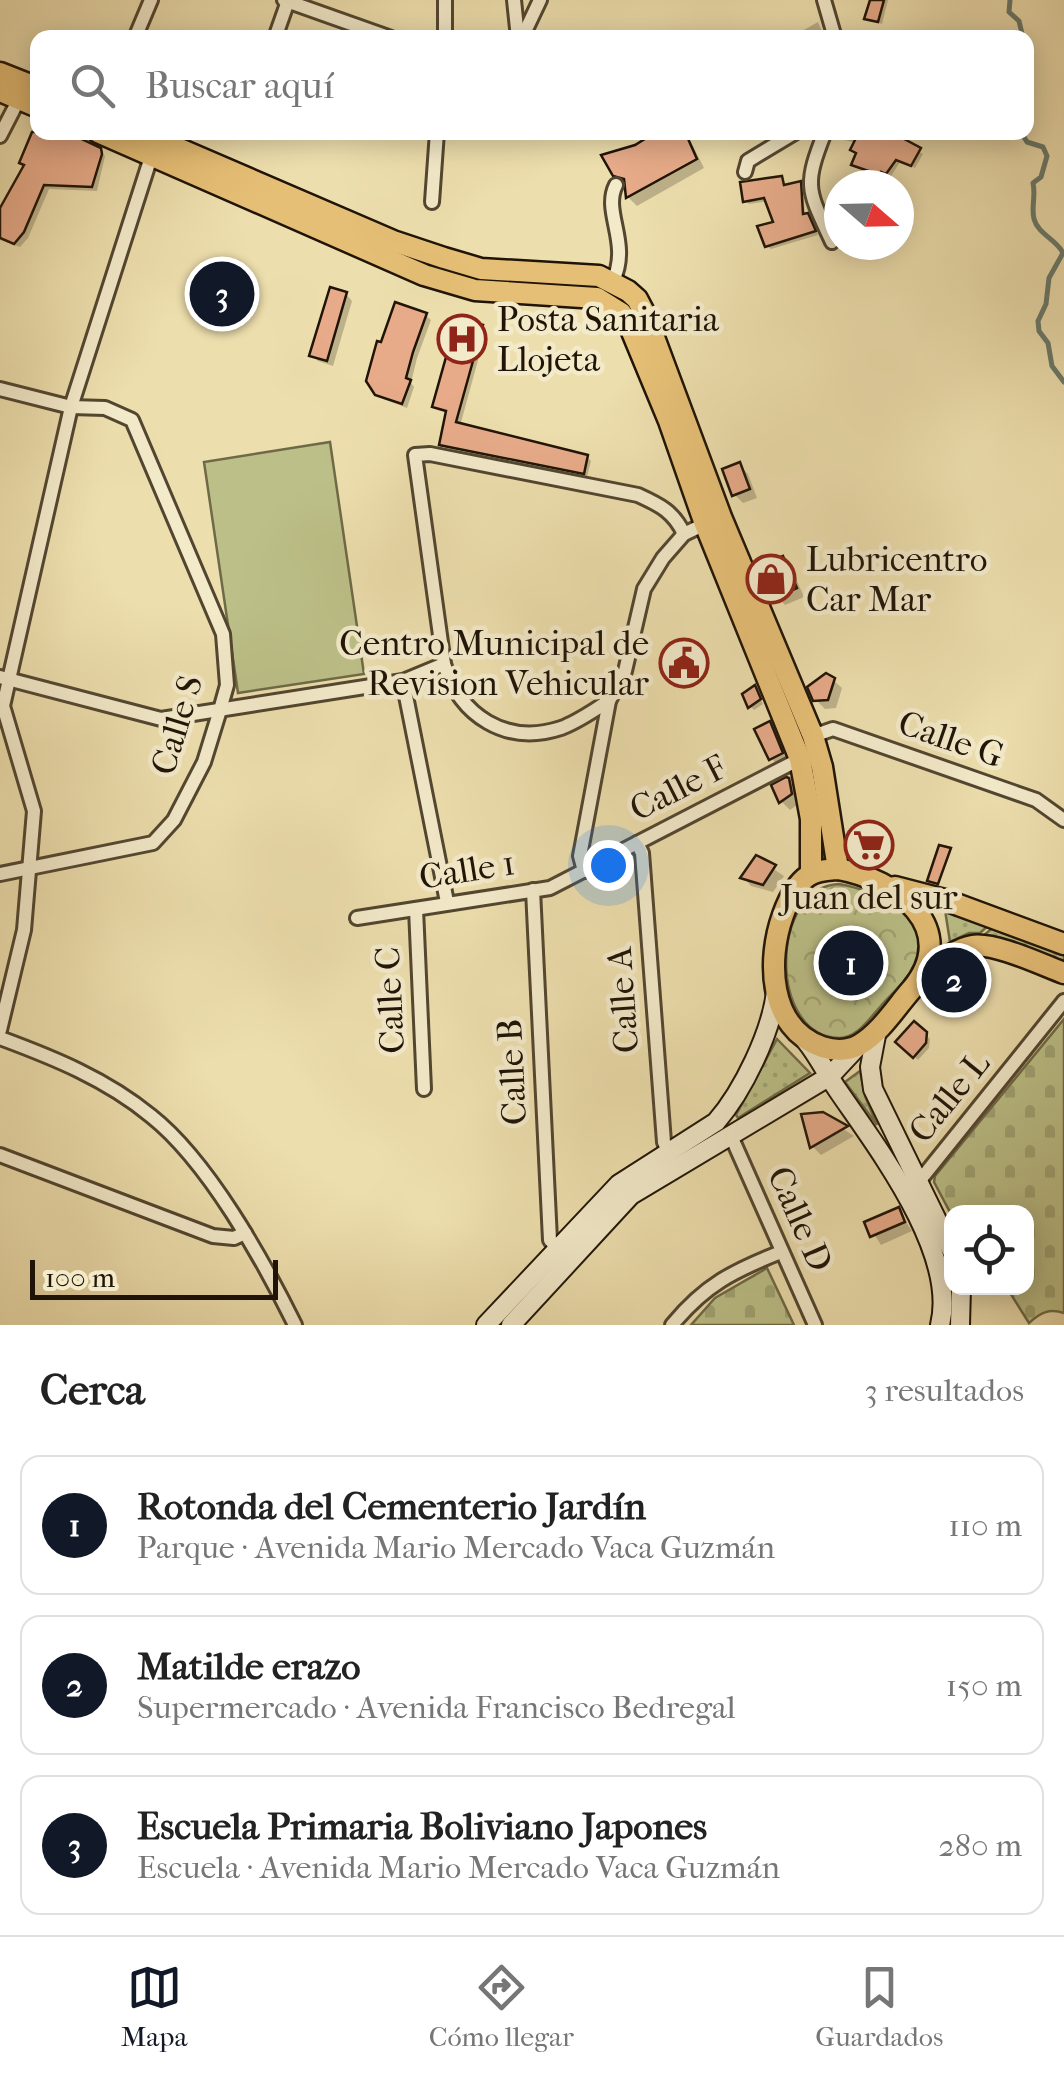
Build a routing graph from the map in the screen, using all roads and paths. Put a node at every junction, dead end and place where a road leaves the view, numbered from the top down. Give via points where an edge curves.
1 (151, 0) edge
2 (445, 0) edge
3 (514, 0) edge
4 (540, 0) edge
5 (824, 0) edge
6 (286, 1) edge
7 (138, 30) edge
8 (277, 30) edge
9 (368, 30) edge
10 (445, 30) edge
11 (519, 30) edge
12 (524, 30) edge
13 (833, 30) edge
14 (0, 72) edge
15 (24, 94) edge
16 (0, 136) edge
17 (436, 140) edge
18 (782, 140) edge
19 (822, 140) edge
20 (150, 143) edge
21 (744, 172) dead end
22 (616, 185) dead end
23 (432, 202) dead end
24 (824, 224) edge
25 (613, 281) junction
26 (540, 284) junction
27 (0, 388) edge
28 (71, 407) junction
29 (713, 520) junction
30 (684, 534) junction
31 (444, 664) junction
32 (4, 678) edge
33 (403, 681) junction
34 (609, 701) junction
35 (220, 710) junction
36 (814, 736) junction
37 (800, 759) junction
38 (1064, 820) edge
39 (637, 843) junction
40 (30, 868) junction
41 (838, 869) junction
42 (584, 871) junction
43 (0, 874) edge
44 (811, 874) junction
45 (892, 886) junction
46 (533, 890) junction
47 (446, 902) junction
48 (416, 908) junction
49 (357, 918) dead end
50 (1064, 944) edge
51 (1064, 973) edge
52 (924, 974) junction
53 (776, 992) junction
54 (1064, 1000) edge
55 (0, 1030) edge
56 (878, 1030) junction
57 (802, 1036) junction
58 (0, 1038) edge
59 (858, 1046) junction
60 (830, 1076) junction
61 (424, 1089) dead end
62 (731, 1136) junction
63 (668, 1152) junction
64 (0, 1155) edge
65 (910, 1188) junction
66 (244, 1233) junction
67 (944, 1239) edge
68 (781, 1252) junction
69 (564, 1255) junction
70 (962, 1295) edge
71 (295, 1325) edge
72 (486, 1325) edge
73 (511, 1325) edge
74 (672, 1325) edge
75 (815, 1325) edge
76 (940, 1325) edge
77 (960, 1325) edge

1 - 7 street
2 - 10 street
3 - 11 street
4 - 12 street
5 - 13 street
6 - 8 street
6 - 9 street
14 - 15 main road
15 - 16 street
17 - 23 street
18 - 21 street via 748,160
19 - 24 street via 809,181
20 - 26 main road via 363,239 424,276 475,290
20 - 28 street
22 - 25 street via 611,200 621,260
25 - 26 main road via 568,273
25 - 29 main road via 637,299 646,316
26 - 29 main road via 597,298 621,313
27 - 28 street, Calle S
28 - 32 street
28 - 35 street, Calle S via 125,414 140,432 222,634 227,684
29 - 30 street
29 - 36 main road
29 - 37 main road
30 - 31 street via 677,518 638,495 415,456
30 - 34 street via 649,577 625,671
31 - 33 street
31 - 34 street via 472,713 499,728 560,728
32 - 35 street via 161,720
32 - 40 street via 7,728 34,810
33 - 35 street
33 - 47 street
34 - 42 street via 580,856
35 - 40 street, Calle S via 204,762 174,820 153,843
36 - 37 main road
36 - 38 street, Calle G via 833,729 1036,800
36 - 41 main road
37 - 39 street, Calle F
37 - 44 main road via 811,818
39 - 42 street, Calle F
39 - 63 street, Calle A
40 - 43 street, Calle S
40 - 55 street via 24,930
41 - 44 main road
41 - 45 main road
42 - 46 street, Calle 1
44 - 53 main road via 795,890 779,927
45 - 50 main road
45 - 52 main road via 924,923
46 - 47 street, Calle 1
46 - 69 street, Calle B via 550,1240
47 - 48 street, Calle 1
48 - 49 street, Calle 1
48 - 61 street, Calle C
51 - 52 main road via 974,945
52 - 56 main road
53 - 57 main road
53 - 63 main road via 768,1030 726,1110
54 - 65 street, Calle L
56 - 59 main road
56 - 65 main road via 873,1089
57 - 59 main road via 829,1048
57 - 60 main road
58 - 66 street via 86,1073 153,1117 190,1156
59 - 60 main road
60 - 62 main road
60 - 65 main road
62 - 68 street, Calle D
62 - 69 main road via 631,1196
63 - 69 main road via 619,1184
64 - 66 street via 213,1236
65 - 67 main road
65 - 76 main road via 940,1268
66 - 71 street
68 - 74 street via 718,1280
68 - 75 street, Calle D
69 - 72 main road
69 - 73 main road
70 - 77 main road

